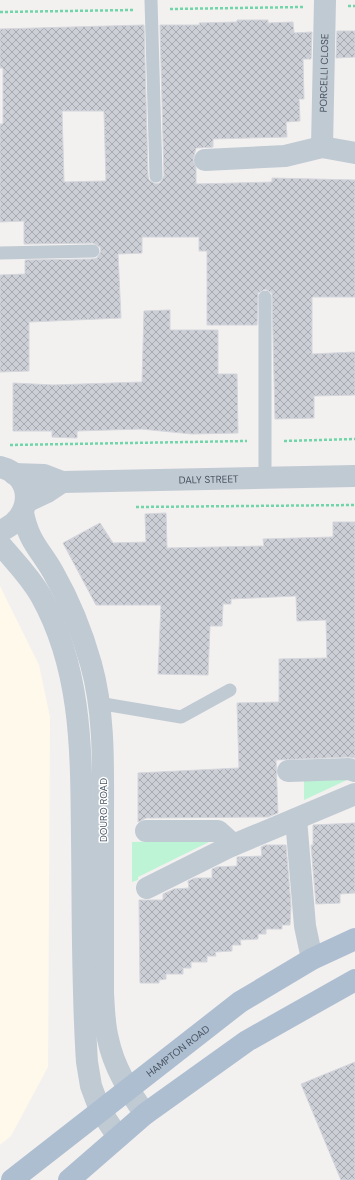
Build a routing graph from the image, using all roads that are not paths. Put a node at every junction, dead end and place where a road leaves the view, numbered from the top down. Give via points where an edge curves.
1 (325, 3) edge
2 (151, 5) edge
3 (322, 147) junction
4 (355, 153) edge
5 (205, 160) dead end
6 (156, 176) dead end
7 (93, 251) dead end
8 (0, 253) edge
9 (265, 297) dead end
10 (7, 470) edge
11 (355, 476) edge
12 (264, 479) junction
13 (62, 482) junction
14 (24, 508) junction
15 (0, 531) edge
16 (0, 544) edge
17 (230, 690) dead end
18 (98, 703) junction
19 (288, 771) dead end
20 (355, 771) edge
21 (355, 794) edge
22 (296, 819) junction
23 (146, 831) dead end
24 (231, 846) junction
25 (147, 888) dead end
26 (355, 939) edge
27 (312, 959) junction
28 (355, 980) edge
29 (127, 1088) junction
30 (100, 1110) junction
31 (145, 1114) junction
32 (118, 1137) junction
33 (12, 1180) edge
34 (69, 1180) edge

1 - 3 street, PORCELLI CLOSE
2 - 6 lane
3 - 4 street
3 - 5 street via 284,156
7 - 8 lane
9 - 12 lane
10 - 13 street, DALY STREET via 44,475
10 - 14 street, DOURO ROAD via 21,482 25,491
11 - 12 street, DALY STREET
12 - 13 street, DALY STREET
13 - 14 street
14 - 15 street via 17,522
14 - 18 street, DOURO ROAD via 27,531 52,570 74,616 91,664
16 - 30 street via 18,562 42,598 66,658 74,690 80,744 85,1044 91,1086
17 - 18 lane via 181,717
18 - 29 street, DOURO ROAD via 103,748 105,1017 112,1056
19 - 20 street
21 - 22 street
22 - 24 street
22 - 27 street via 304,926
23 - 24 street via 218,831
24 - 25 street
26 - 27 main road, HAMPTON ROAD
27 - 29 main road, HAMPTON ROAD via 240,1002
28 - 31 main road via 246,1041
29 - 30 main road, HAMPTON ROAD
29 - 31 street, DOURO ROAD
30 - 32 street
30 - 33 main road, HAMPTON ROAD
31 - 32 main road
32 - 34 main road

